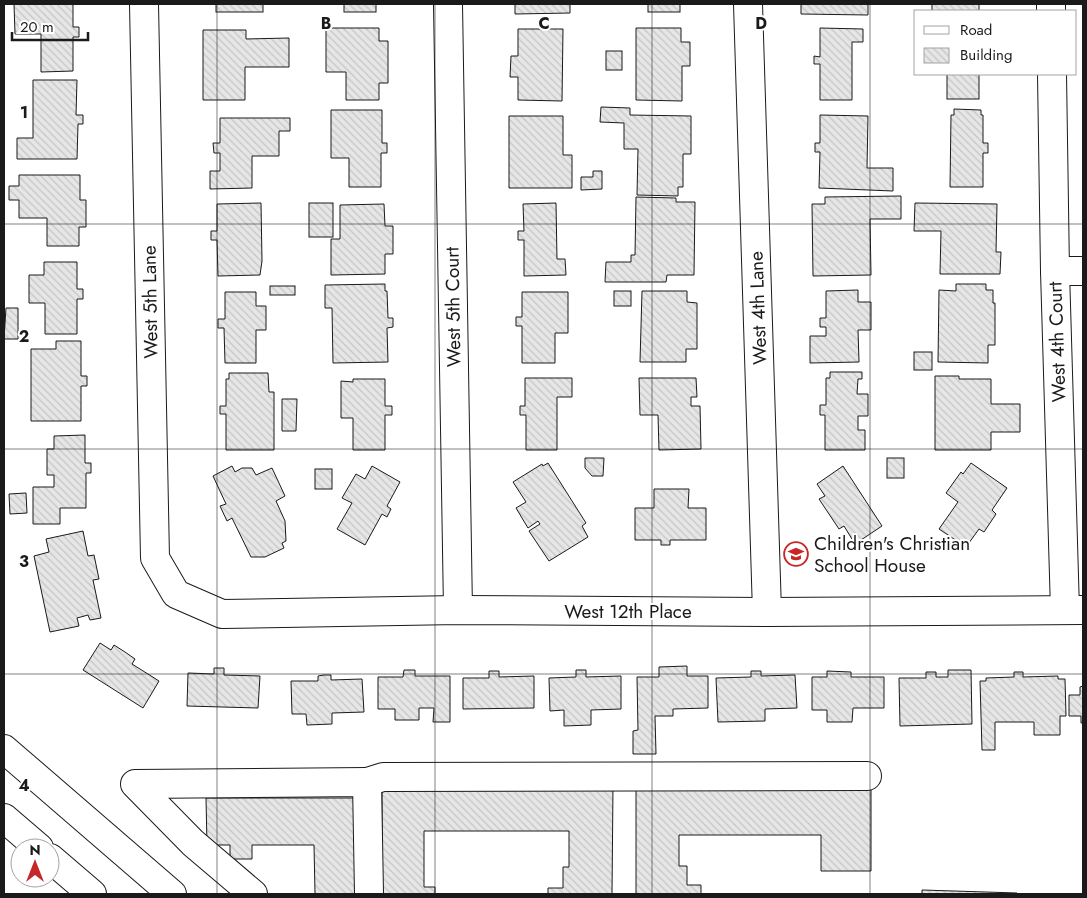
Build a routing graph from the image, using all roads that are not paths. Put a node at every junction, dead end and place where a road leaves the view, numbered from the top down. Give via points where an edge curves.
1 (144, 4) edge
2 (448, 4) edge
3 (748, 4) edge
4 (1052, 75) edge
5 (1055, 271) junction
6 (1083, 271) edge
7 (176, 594) joint
8 (458, 610) junction
9 (1074, 610) edge
10 (767, 612) junction
11 (4, 749) edge
12 (867, 776) dead end
13 (367, 782) junction
14 (4, 818) edge
15 (27, 838) edge
16 (60, 867) edge
17 (92, 894) edge
18 (172, 894) edge
19 (253, 894) edge
20 (369, 894) edge

1 - 7 main road, West 5th Lane via 155,558
2 - 8 main road, West 5th Court
3 - 10 main road, West 4th Lane
4 - 5 main road, West 4th Court
5 - 6 main road
5 - 9 main road, West 4th Court
7 - 8 main road, West 12th Place via 222,614
8 - 10 main road, West 12th Place
9 - 10 main road, West 12th Place
11 - 18 main road
12 - 13 main road via 384,777
13 - 19 main road via 135,784 194,843
13 - 20 main road
14 - 15 main road
16 - 17 main road

